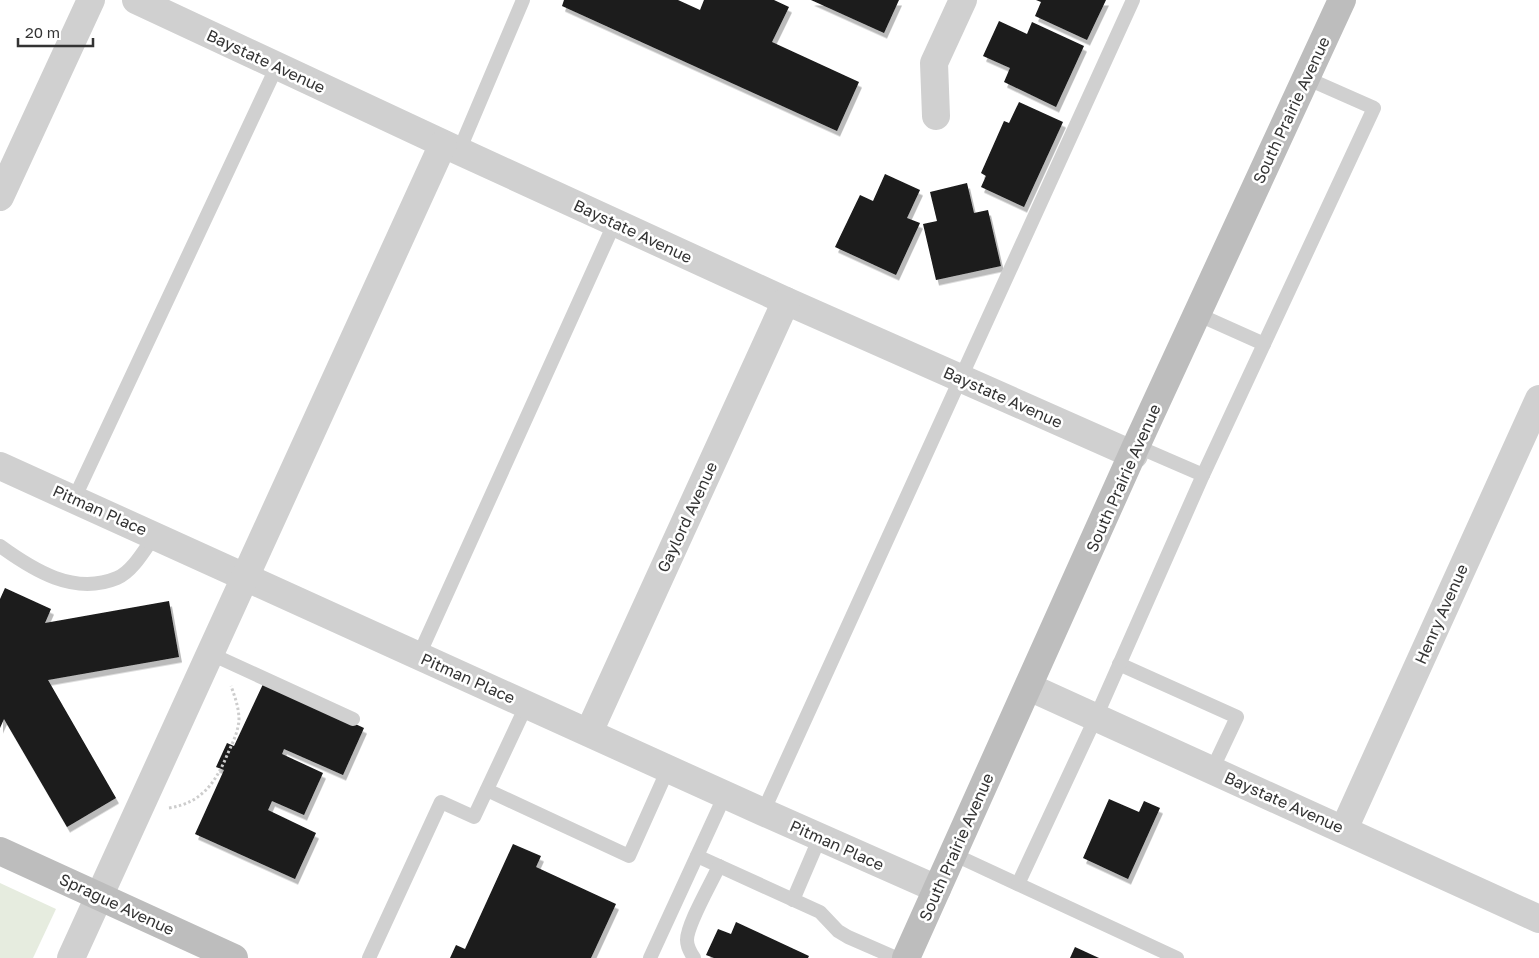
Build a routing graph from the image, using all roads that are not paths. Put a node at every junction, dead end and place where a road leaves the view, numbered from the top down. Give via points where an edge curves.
1 (91, 0) edge
2 (136, 0) edge
3 (523, 0) edge
4 (963, 0) edge
5 (1133, 0) edge
6 (1342, 0) edge
7 (278, 66) junction
8 (1306, 78) junction
9 (936, 116) dead end
10 (451, 147) junction
11 (0, 197) edge
12 (615, 222) junction
13 (786, 301) junction
14 (1197, 314) junction
15 (1264, 344) junction
16 (961, 378) junction
17 (1539, 399) edge
18 (1135, 450) junction
19 (0, 466) edge
20 (1204, 475) junction
21 (74, 499) junction
22 (155, 535) junction
23 (0, 546) edge
24 (247, 577) junction
25 (211, 654) junction
26 (419, 655) junction
27 (1119, 664) junction
28 (1029, 687) junction
29 (527, 704) junction
30 (1096, 717) junction
31 (353, 719) dead end
32 (589, 732) junction
33 (668, 769) junction
34 (1212, 770) junction
35 (487, 790) junction
36 (725, 795) junction
37 (763, 812) junction
38 (1344, 829) junction
39 (820, 837) junction
40 (0, 851) edge
41 (953, 854) junction
42 (697, 856) junction
43 (720, 866) junction
44 (1018, 884) junction
45 (937, 889) junction
46 (100, 896) junction
47 (793, 900) junction
48 (1539, 919) edge
49 (71, 958) edge
50 (234, 958) edge
51 (369, 958) edge
52 (650, 958) edge
53 (694, 958) edge
54 (896, 958) edge
55 (906, 958) edge
56 (1177, 958) edge

1 - 11 street
2 - 7 street, Baystate Avenue
3 - 10 lane
4 - 9 street via 934,63
5 - 16 lane
6 - 8 main road, South Prairie Avenue
7 - 10 street, Baystate Avenue
7 - 21 lane
8 - 14 main road, South Prairie Avenue
8 - 15 lane via 1374,108
10 - 12 street, Baystate Avenue
10 - 24 street
12 - 13 street, Baystate Avenue
12 - 26 lane
13 - 16 street, Baystate Avenue
13 - 32 street, Gaylord Avenue
14 - 15 lane
14 - 18 main road, South Prairie Avenue
15 - 20 lane
16 - 18 street, Baystate Avenue
16 - 37 lane
17 - 38 street, Henry Avenue
18 - 20 lane
18 - 28 main road, South Prairie Avenue
19 - 21 street, Pitman Place
20 - 27 lane
21 - 22 street, Pitman Place
22 - 23 lane via 132,566 118,577 92,584 54,578
22 - 24 street, Pitman Place
24 - 25 street
24 - 26 street, Pitman Place
25 - 31 lane
25 - 46 street
26 - 29 street, Pitman Place
27 - 30 lane
27 - 34 lane via 1237,717
28 - 30 street, Baystate Avenue
28 - 41 main road, South Prairie Avenue
29 - 32 street, Pitman Place
29 - 35 lane
30 - 34 street, Baystate Avenue
30 - 44 lane
32 - 33 street, Pitman Place
33 - 35 lane via 629,856
33 - 36 street, Pitman Place
34 - 38 street, Baystate Avenue
35 - 51 lane via 474,817 441,802
36 - 37 street, Pitman Place
36 - 42 lane
37 - 39 street, Pitman Place
38 - 48 street, Baystate Avenue
39 - 45 street, Pitman Place
39 - 47 lane
40 - 46 main road, Sprague Avenue
41 - 44 lane
41 - 45 main road, South Prairie Avenue
42 - 43 lane
42 - 52 lane
43 - 47 lane
43 - 53 lane via 687,938 688,949
44 - 56 lane
45 - 55 main road, South Prairie Avenue
46 - 49 street
46 - 50 main road, Sprague Avenue
47 - 54 lane via 820,912 848,937

